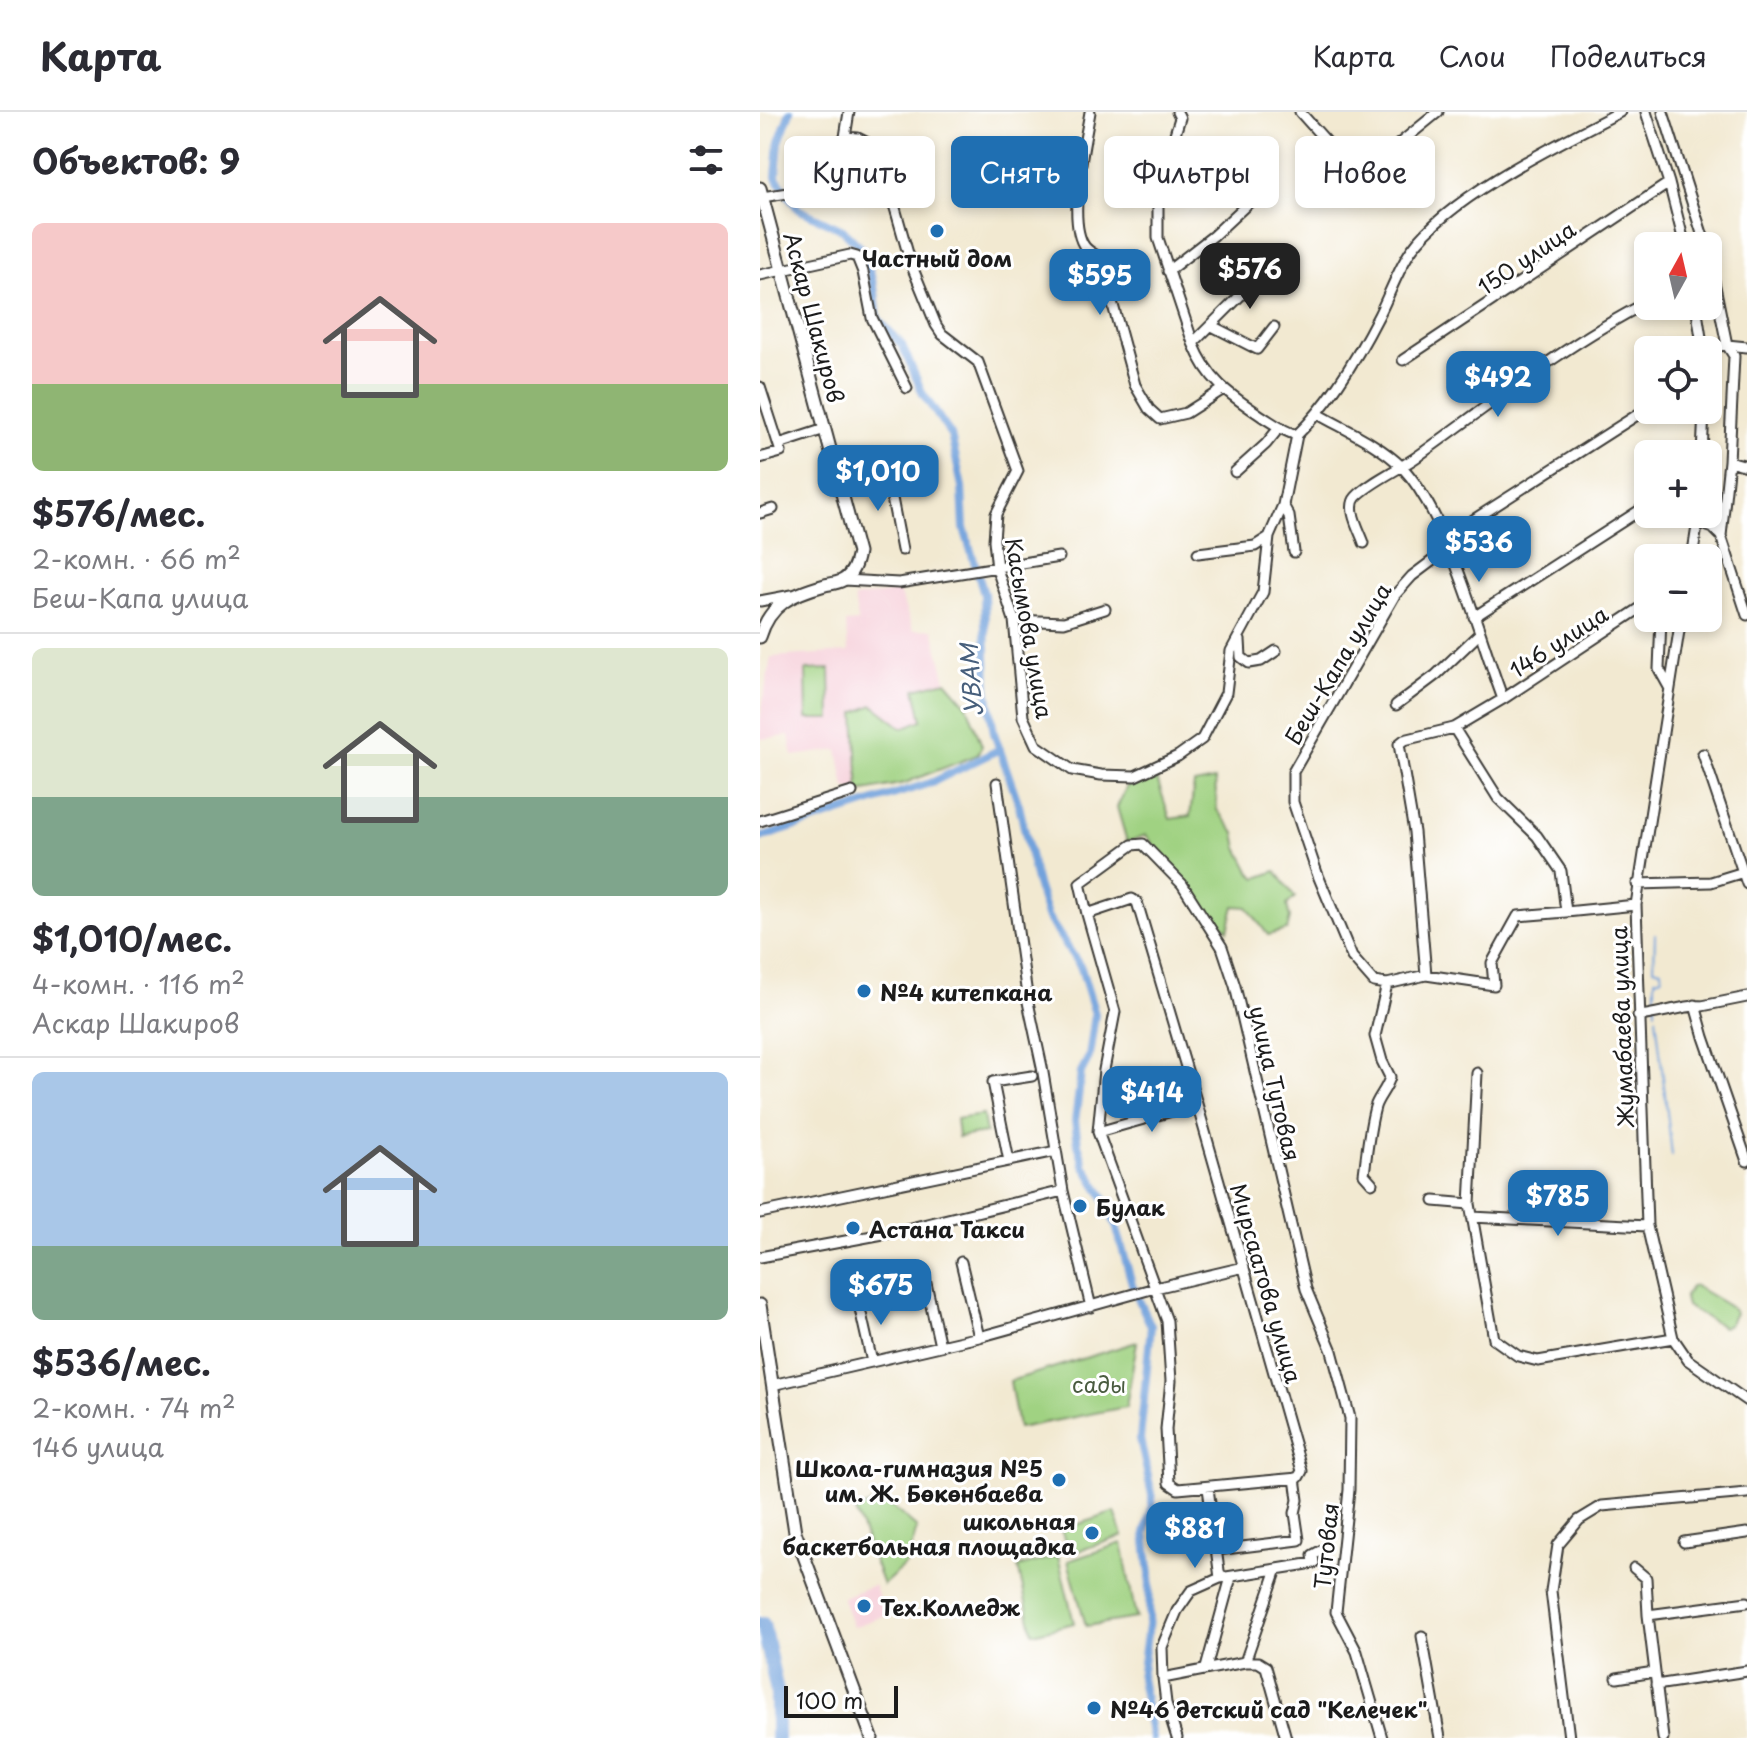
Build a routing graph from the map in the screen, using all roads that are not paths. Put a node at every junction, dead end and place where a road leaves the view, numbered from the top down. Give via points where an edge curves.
1 (849, 112) edge
2 (1090, 112) edge
3 (1177, 112) edge
4 (1300, 112) edge
5 (1438, 112) edge
6 (1620, 112) edge
7 (1663, 112) edge
8 (1649, 114) edge
9 (845, 136) edge
10 (1669, 183) junction
11 (761, 192) edge
12 (784, 193) edge
13 (895, 208) edge
14 (1243, 208) edge
15 (1681, 232) edge
16 (1702, 232) edge
17 (1283, 253) dead end
18 (782, 269) junction
19 (1168, 271) junction
20 (760, 275) edge
21 (1634, 309) edge
22 (1722, 320) edge
23 (1212, 326) junction
24 (1274, 327) dead end
25 (1193, 343) junction
26 (1727, 345) junction
27 (1722, 346) edge
28 (1747, 347) edge
29 (1403, 360) dead end
30 (760, 387) edge
31 (907, 388) dead end
32 (1222, 390) junction
33 (1318, 414) junction
34 (1634, 417) edge
35 (1279, 428) junction
36 (825, 429) junction
37 (1297, 435) junction
38 (779, 444) junction
39 (760, 458) edge
40 (1729, 461) junction
41 (1747, 466) edge
42 (1402, 468) junction
43 (1235, 472) dead end
44 (842, 491) junction
45 (1283, 505) junction
46 (773, 509) dead end
47 (760, 513) edge
48 (1634, 514) edge
49 (1713, 528) edge
50 (1721, 536) junction
51 (1269, 537) junction
52 (1445, 538) junction
53 (1364, 543) dead end
54 (1448, 549) junction
55 (902, 550) dead end
56 (1294, 552) dead end
57 (1198, 553) dead end
58 (1059, 557) dead end
59 (994, 569) junction
60 (844, 580) junction
61 (792, 595) junction
62 (760, 601) edge
63 (1105, 609) dead end
64 (1634, 612) edge
65 (1747, 615) edge
66 (1474, 617) junction
67 (1014, 620) junction
68 (1242, 628) junction
69 (1660, 632) edge
70 (1679, 632) edge
71 (1479, 634) junction
72 (760, 637) edge
73 (1276, 651) dead end
74 (1669, 687) junction
75 (1503, 699) junction
76 (1396, 705) dead end
77 (1454, 728) junction
78 (1703, 754) dead end
79 (997, 783) dead end
80 (852, 792) dead end
81 (760, 821) edge
82 (1745, 871) edge
83 (1637, 884) junction
84 (1747, 884) edge
85 (1636, 905) junction
86 (1566, 912) junction
87 (1087, 914) junction
88 (1426, 975) junction
89 (1387, 984) junction
90 (1747, 997) edge
91 (1695, 1005) junction
92 (1638, 1016) junction
93 (1477, 1073) dead end
94 (1032, 1076) dead end
95 (1197, 1104) junction
96 (1098, 1132) junction
97 (1056, 1151) junction
98 (1009, 1161) junction
99 (1747, 1161) edge
100 (1372, 1183) dead end
101 (1063, 1191) junction
102 (1434, 1201) dead end
103 (1470, 1204) junction
104 (760, 1213) edge
105 (1472, 1217) junction
106 (1647, 1226) junction
107 (760, 1257) edge
108 (961, 1262) dead end
109 (1244, 1267) junction
110 (925, 1279) dead end
111 (1152, 1289) junction
112 (858, 1300) dead end
113 (760, 1305) edge
114 (1091, 1307) junction
115 (979, 1337) junction
116 (1673, 1338) junction
117 (940, 1346) junction
118 (1332, 1351) joint
119 (872, 1362) junction
120 (772, 1385) junction
121 (1747, 1401) edge
122 (1298, 1475) junction
123 (1208, 1488) junction
124 (1747, 1493) edge
125 (1747, 1533) edge
126 (1684, 1542) dead end
127 (1324, 1549) dead end
128 (1217, 1550) junction
129 (1634, 1568) dead end
130 (1277, 1569) junction
131 (1226, 1577) junction
132 (1747, 1602) edge
133 (1648, 1615) junction
134 (1422, 1636) dead end
135 (1245, 1662) junction
136 (1206, 1668) junction
137 (1747, 1671) edge
138 (1654, 1672) junction
139 (1163, 1678) junction
140 (1617, 1678) dead end
141 (1656, 1685) junction
142 (872, 1738) edge
143 (1177, 1738) edge
144 (1286, 1738) edge
145 (1382, 1738) edge
146 (1440, 1738) edge
147 (1569, 1738) edge
148 (1663, 1738) edge

1 - 9 street
2 - 32 street via 1077,190 1077,229 1085,247 1100,258 1135,385 1160,419 1186,413
3 - 19 street via 1180,118 1158,188 1158,238
4 - 5 street via 1359,172
6 - 33 street via 1500,178 1429,230 1411,251
7 - 16 street
8 - 10 street
10 - 15 street
10 - 29 street, 150 улица
11 - 12 street
11 - 18 main road, Аскар Шакиров
13 - 59 street, Касымова улица via 936,325 978,362 1013,452 1018,471 996,514
14 - 19 street
17 - 23 street
18 - 20 street
18 - 31 street via 857,257 872,318
18 - 36 main road, Аскар Шакиров
19 - 25 street
21 - 42 street via 1536,371
22 - 26 street
23 - 24 street via 1257,349
23 - 25 street
25 - 32 street
26 - 27 street
26 - 28 street
26 - 40 street via 1734,356
30 - 38 street
32 - 35 street
33 - 37 street
33 - 42 street, 146 улица
34 - 52 street
35 - 37 street
35 - 43 street
36 - 38 street
36 - 44 main road, Аскар Шакиров
37 - 45 street, Касымова улица
38 - 39 street via 781,452
40 - 41 street
40 - 50 street
42 - 52 street, 146 улица
42 - 53 street via 1355,498 1352,507
44 - 55 street via 883,487 891,493
44 - 60 main road, Аскар Шакиров via 858,553
45 - 51 street, Касымова улица
45 - 56 street
46 - 47 street
48 - 66 street
49 - 50 street
50 - 65 street
51 - 57 street via 1255,546
51 - 68 street, Касымова улица via 1263,592
52 - 54 street, 146 улица
54 - 66 street, 146 улица
54 - 89 street, Беш-Капа улица via 1395,595 1293,772 1293,802 1352,957 1374,982
58 - 59 street
59 - 60 street via 899,583
59 - 67 street, Касымова улица
60 - 61 main road
61 - 62 street
61 - 72 main road via 769,618
63 - 67 street via 1064,622
64 - 75 street, 146 улица
66 - 71 street, 146 улица
67 - 68 street, Касымова улица via 1023,717 1036,745 1072,770 1101,775 1135,776 1202,739 1226,693 1231,651
68 - 73 street via 1241,657 1249,663
69 - 74 street via 1659,669
70 - 74 street, Жумабаева улица
71 - 75 street, 146 улица
71 - 76 street
74 - 83 street, Жумабаева улица
75 - 77 street
77 - 86 street via 1498,798 1537,836 1561,871
77 - 88 street via 1399,744 1414,832
78 - 82 street
79 - 97 street via 1028,1002
80 - 81 street
82 - 83 street via 1711,882
82 - 84 street
83 - 85 street, Жумабаева улица
85 - 86 street
85 - 92 street, Жумабаева улица
86 - 88 street via 1518,916 1492,963 1494,985
87 - 95 street, Мирсаатова улица via 1132,899 1137,902
87 - 96 street via 1115,1012
87 - 118 street, улица Тутовая via 1080,883 1132,845 1143,844 1182,884 1222,947 1306,1289
88 - 89 street
89 - 100 street via 1375,1036 1390,1077 1376,1104 1370,1136 1364,1174
90 - 91 street
91 - 92 street
91 - 99 street
92 - 106 street, Жумабаева улица
93 - 103 street
94 - 98 street via 993,1082
95 - 96 street
95 - 109 street, Мирсаатова улица
96 - 111 street
97 - 98 street
97 - 101 street
98 - 104 street
101 - 107 street via 894,1232
101 - 114 street
102 - 103 street
103 - 105 street
105 - 106 street
105 - 116 street via 1494,1339 1518,1356 1538,1361
106 - 116 street, Жумабаева улица
108 - 115 street
109 - 111 street
109 - 122 street, Мирсаатова улица
110 - 117 street
111 - 114 street
111 - 123 street via 1167,1321 1169,1483 1178,1489
112 - 119 street
113 - 120 main road
114 - 115 street
115 - 117 street
116 - 121 street, Жумабаева улица via 1688,1360
117 - 119 street
118 - 145 street, Тутовая via 1350,1418 1349,1490 1336,1612 1357,1652
119 - 120 street
120 - 142 main road via 795,1532
122 - 123 street
122 - 128 street, Мирсаатова улица via 1299,1540
123 - 128 street
124 - 147 street via 1602,1506 1579,1520 1558,1545 1551,1591
125 - 126 street
127 - 130 street via 1313,1555 1314,1563
128 - 131 street
129 - 133 street via 1646,1578
130 - 131 street
130 - 135 street
131 - 136 street
131 - 139 street via 1191,1591 1177,1611 1162,1647
132 - 133 street
133 - 138 street
134 - 146 street
135 - 136 street
135 - 144 street via 1266,1667
136 - 139 street
137 - 141 street
138 - 140 street
138 - 141 street
139 - 143 street
141 - 148 street

